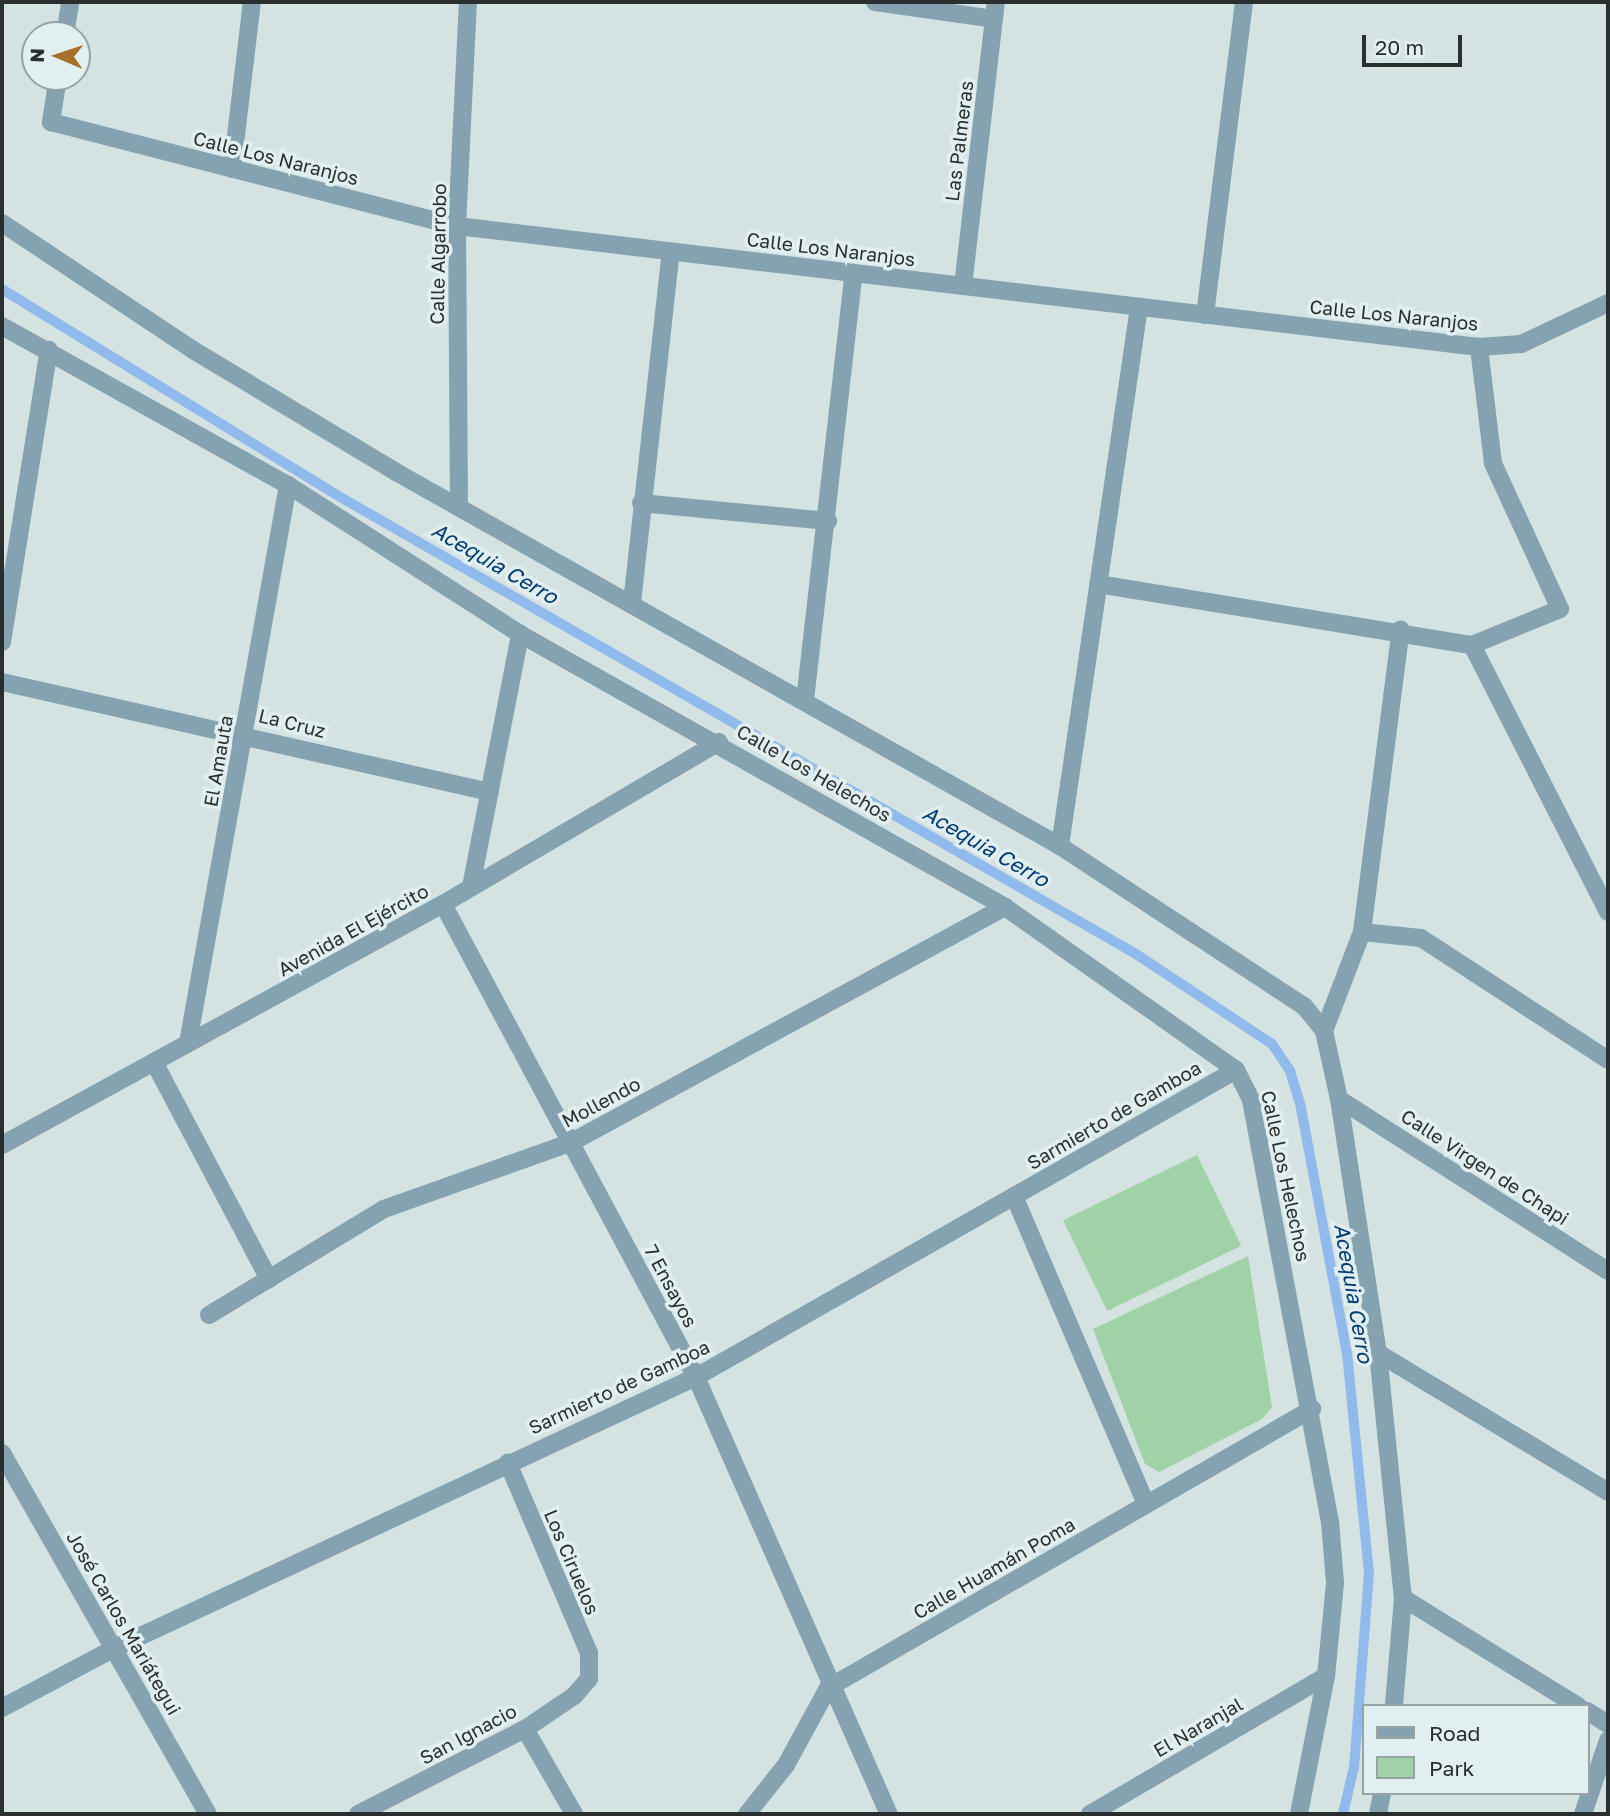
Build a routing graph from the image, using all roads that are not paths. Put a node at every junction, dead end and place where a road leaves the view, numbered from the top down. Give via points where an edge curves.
1 (70, 2) edge
2 (252, 2) edge
3 (468, 2) edge
4 (875, 2) edge
5 (1244, 2) edge
6 (995, 11) edge
7 (67, 21) edge
8 (56, 91) edge
9 (232, 169) junction
10 (2, 223) edge
11 (457, 226) junction
12 (671, 251) junction
13 (854, 273) junction
14 (963, 286) junction
15 (1608, 303) edge
16 (1139, 307) junction
17 (1205, 315) junction
18 (2, 326) edge
19 (1479, 347) junction
20 (49, 350) junction
21 (288, 485) junction
22 (641, 503) junction
23 (459, 507) junction
24 (828, 521) junction
25 (1098, 584) junction
26 (632, 603) junction
27 (1401, 629) junction
28 (520, 634) junction
29 (2, 642) edge
30 (1472, 645) junction
31 (2, 682) edge
32 (806, 700) junction
33 (244, 733) junction
34 (719, 742) junction
35 (489, 792) junction
36 (1060, 846) junction
37 (471, 887) junction
38 (443, 904) junction
39 (1005, 907) junction
40 (1608, 912) edge
41 (1362, 932) junction
42 (1324, 1031) junction
43 (188, 1043) junction
44 (1608, 1060) edge
45 (154, 1062) junction
46 (1236, 1070) junction
47 (1339, 1099) junction
48 (572, 1142) junction
49 (2, 1145) edge
50 (1014, 1196) junction
51 (1608, 1271) edge
52 (269, 1279) junction
53 (209, 1315) dead end
54 (1378, 1353) junction
55 (695, 1377) junction
56 (1312, 1409) junction
57 (2, 1453) edge
58 (508, 1463) junction
59 (1608, 1492) edge
60 (1146, 1504) junction
61 (1403, 1598) junction
62 (115, 1648) junction
63 (1326, 1676) junction
64 (589, 1679) joint
65 (828, 1688) junction
66 (1394, 1704) edge
67 (1575, 1704) edge
68 (2, 1709) edge
69 (1589, 1712) edge
70 (1608, 1724) edge
71 (525, 1729) junction
72 (1608, 1740) edge
73 (1382, 1795) edge
74 (208, 1814) edge
75 (358, 1814) edge
76 (574, 1814) edge
77 (747, 1814) edge
78 (889, 1814) edge
79 (1090, 1814) edge
80 (1299, 1814) edge
81 (1378, 1814) edge
82 (1583, 1814) edge

1 - 7 street
2 - 9 street
3 - 11 street, Calle Algarrobo
4 - 6 street
5 - 17 street
6 - 14 street, Las Palmeras
8 - 9 street, Calle Los Naranjos via 51,122
9 - 11 street, Calle Los Naranjos
10 - 23 street via 193,350
11 - 12 street, Calle Los Naranjos
11 - 23 street, Calle Algarrobo
12 - 13 street, Calle Los Naranjos
12 - 22 street
13 - 14 street, Calle Los Naranjos
13 - 24 street
14 - 16 street, Calle Los Naranjos
15 - 19 street, Calle Los Naranjos via 1521,344
16 - 17 street, Calle Los Naranjos
16 - 25 street
17 - 19 street, Calle Los Naranjos
18 - 20 street
19 - 30 street via 1493,463 1560,609
20 - 21 street
20 - 29 street
21 - 28 street
21 - 33 street, El Amauta
22 - 24 street
22 - 26 street
23 - 26 street
24 - 32 street
25 - 27 street
25 - 36 street
26 - 32 street
27 - 30 street
27 - 41 street
28 - 34 street
28 - 35 street
30 - 40 street
31 - 33 street, La Cruz
32 - 36 street
33 - 35 street, La Cruz
33 - 43 street, El Amauta
34 - 37 street, Avenida El Ejército
34 - 39 street, Calle Los Helechos
35 - 37 street
36 - 42 street via 1280,985
37 - 38 street, Avenida El Ejército
38 - 43 street, Avenida El Ejército
38 - 48 street, 7 Ensayos
39 - 46 street, Calle Los Helechos
39 - 48 street, Mollendo
41 - 42 street
41 - 44 street via 1421,938
42 - 47 street
43 - 45 street, Avenida El Ejército
45 - 49 street, Avenida El Ejército
45 - 52 street
46 - 50 street, Sarmierto de Gamboa
46 - 56 street, Calle Los Helechos via 1251,1100
47 - 51 street, Calle Virgen de Chapi
47 - 54 street
48 - 52 street, Mollendo via 384,1209
48 - 55 street, 7 Ensayos
50 - 55 street, Sarmierto de Gamboa
50 - 60 street
52 - 53 street, Mollendo
54 - 59 street
54 - 61 street
55 - 58 street, Sarmierto de Gamboa
55 - 65 street, 7 Ensayos
56 - 60 street, Calle Huamán Poma
56 - 63 street, Calle Los Helechos via 1335,1583
57 - 62 street, José Carlos Mariátegui
58 - 62 street, Sarmierto de Gamboa
58 - 64 street, Los Ciruelos via 589,1653
60 - 65 street, Calle Huamán Poma
61 - 66 street
61 - 67 street
62 - 68 street, Sarmierto de Gamboa
62 - 74 street, José Carlos Mariátegui
63 - 79 street, El Naranjal
63 - 80 street, Calle Los Helechos
64 - 71 street, San Ignacio via 575,1696
65 - 77 street via 786,1765
65 - 78 street, 7 Ensayos
69 - 70 street
71 - 75 street, San Ignacio
71 - 76 street
72 - 82 street
73 - 81 street

